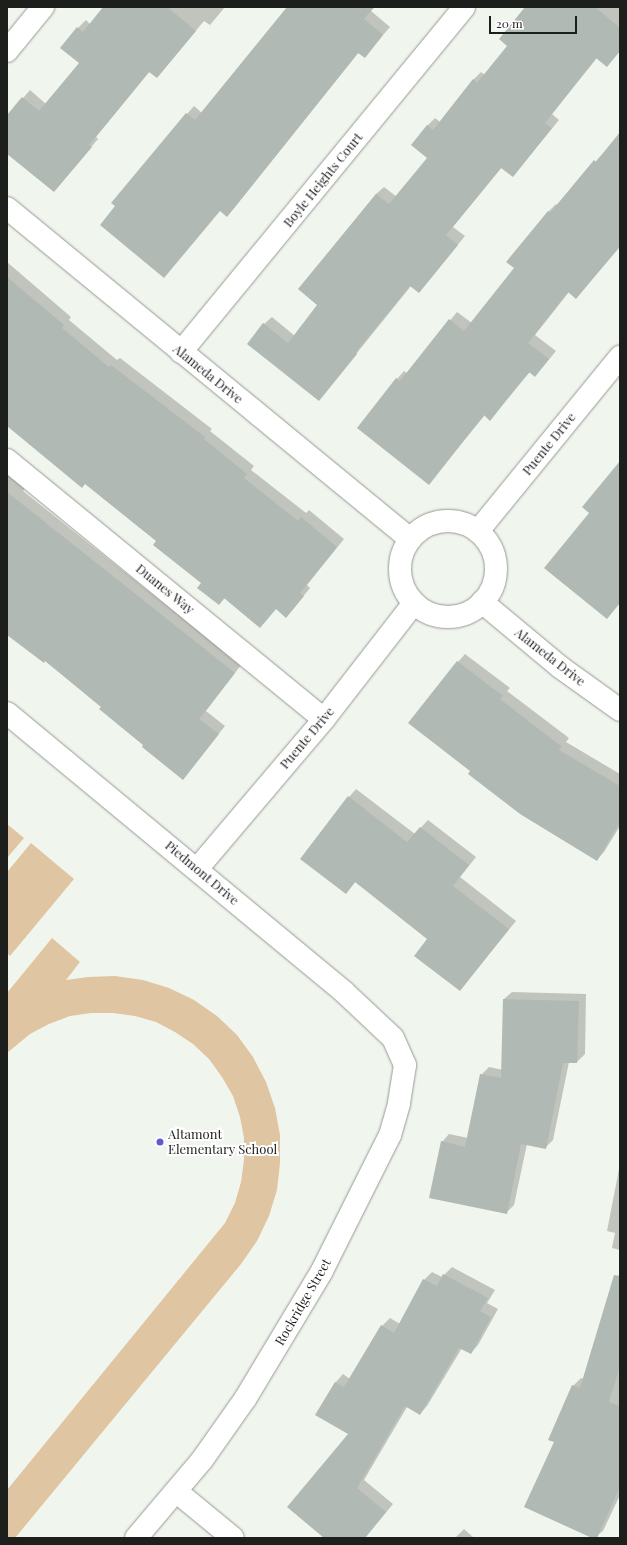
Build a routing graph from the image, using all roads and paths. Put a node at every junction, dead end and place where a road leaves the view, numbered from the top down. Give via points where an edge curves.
1 (43, 7) edge
2 (464, 7) edge
3 (7, 51) edge
4 (7, 208) edge
5 (181, 352) junction
6 (620, 357) edge
7 (7, 460) edge
8 (478, 531) junction
9 (410, 539) junction
10 (482, 602) junction
11 (414, 603) junction
12 (620, 710) edge
13 (7, 713) edge
14 (324, 719) junction
15 (197, 869) junction
16 (393, 1038) joint
17 (177, 1492) junction
18 (136, 1538) edge
19 (233, 1538) edge

1 - 3 street
2 - 5 street, Boyle Heights Court
4 - 5 street, Alameda Drive
5 - 9 street, Alameda Drive
6 - 8 street, Puente Drive
7 - 14 street, Duanes Way
8 - 9 street via 459,521 446,520 420,529
8 - 10 street via 489,543 496,567 493,586
9 - 11 street via 403,550 399,569 401,582
10 - 11 street via 465,614 453,617 432,614
10 - 12 street, Alameda Drive via 560,667
11 - 14 street, Puente Drive
13 - 15 street, Piedmont Drive
14 - 15 street, Puente Drive
15 - 16 street, Piedmont Drive via 344,992
16 - 17 street, Rockridge Street via 405,1065 399,1104 390,1135 322,1271 245,1399
17 - 18 street, Rockridge Street
17 - 19 street

